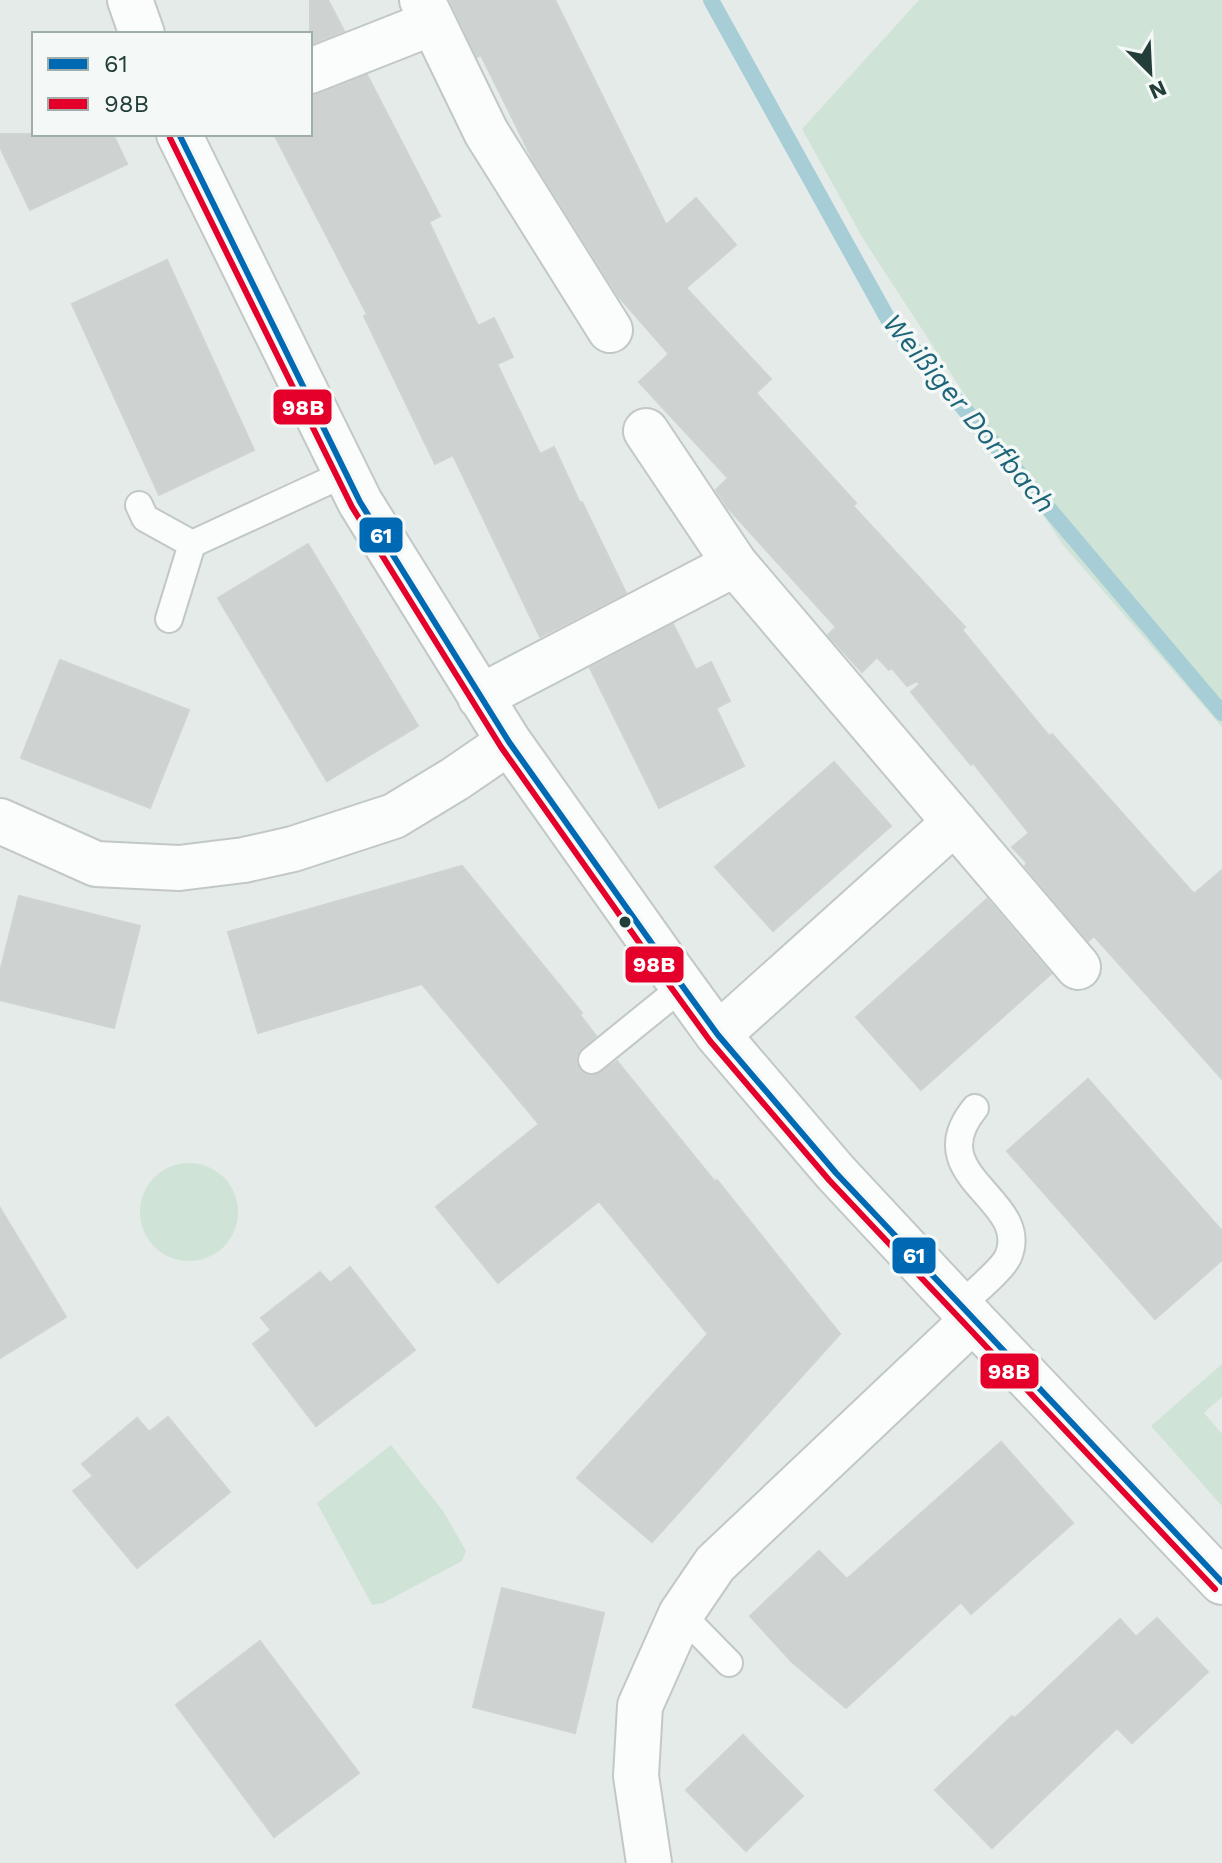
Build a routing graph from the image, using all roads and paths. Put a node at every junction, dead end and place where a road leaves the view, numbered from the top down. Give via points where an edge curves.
1 (130, 0) edge
2 (427, 11) edge
3 (141, 32) edge
4 (312, 70) edge
5 (180, 136) edge
6 (610, 330) dead end
7 (646, 431) dead end
8 (346, 473) junction
9 (139, 505) dead end
10 (192, 544) junction
11 (735, 564) junction
12 (169, 619) dead end
13 (480, 697) junction
14 (509, 742) junction
15 (0, 821) edge
16 (955, 822) junction
17 (1078, 967) dead end
18 (682, 987) junction
19 (718, 1035) junction
20 (592, 1060) dead end
21 (975, 1108) dead end
22 (966, 1313) junction
23 (1222, 1582) edge
24 (681, 1614) junction
25 (729, 1663) dead end
26 (649, 1863) edge

1 - 3 street
2 - 4 street
2 - 6 street via 486,132
5 - 8 street
7 - 11 street
8 - 10 lane
8 - 13 street
9 - 10 lane via 145,518
10 - 12 lane
11 - 13 street
11 - 16 street
13 - 14 street
14 - 15 street via 394,816 244,860 179,868 96,864
14 - 18 street
16 - 17 street
16 - 19 street
18 - 19 street
18 - 20 lane
19 - 22 street
21 - 22 lane via 960,1132 961,1159 1012,1234 1007,1260
22 - 23 street
22 - 24 street via 715,1564
24 - 25 lane
24 - 26 street via 640,1706 636,1776

